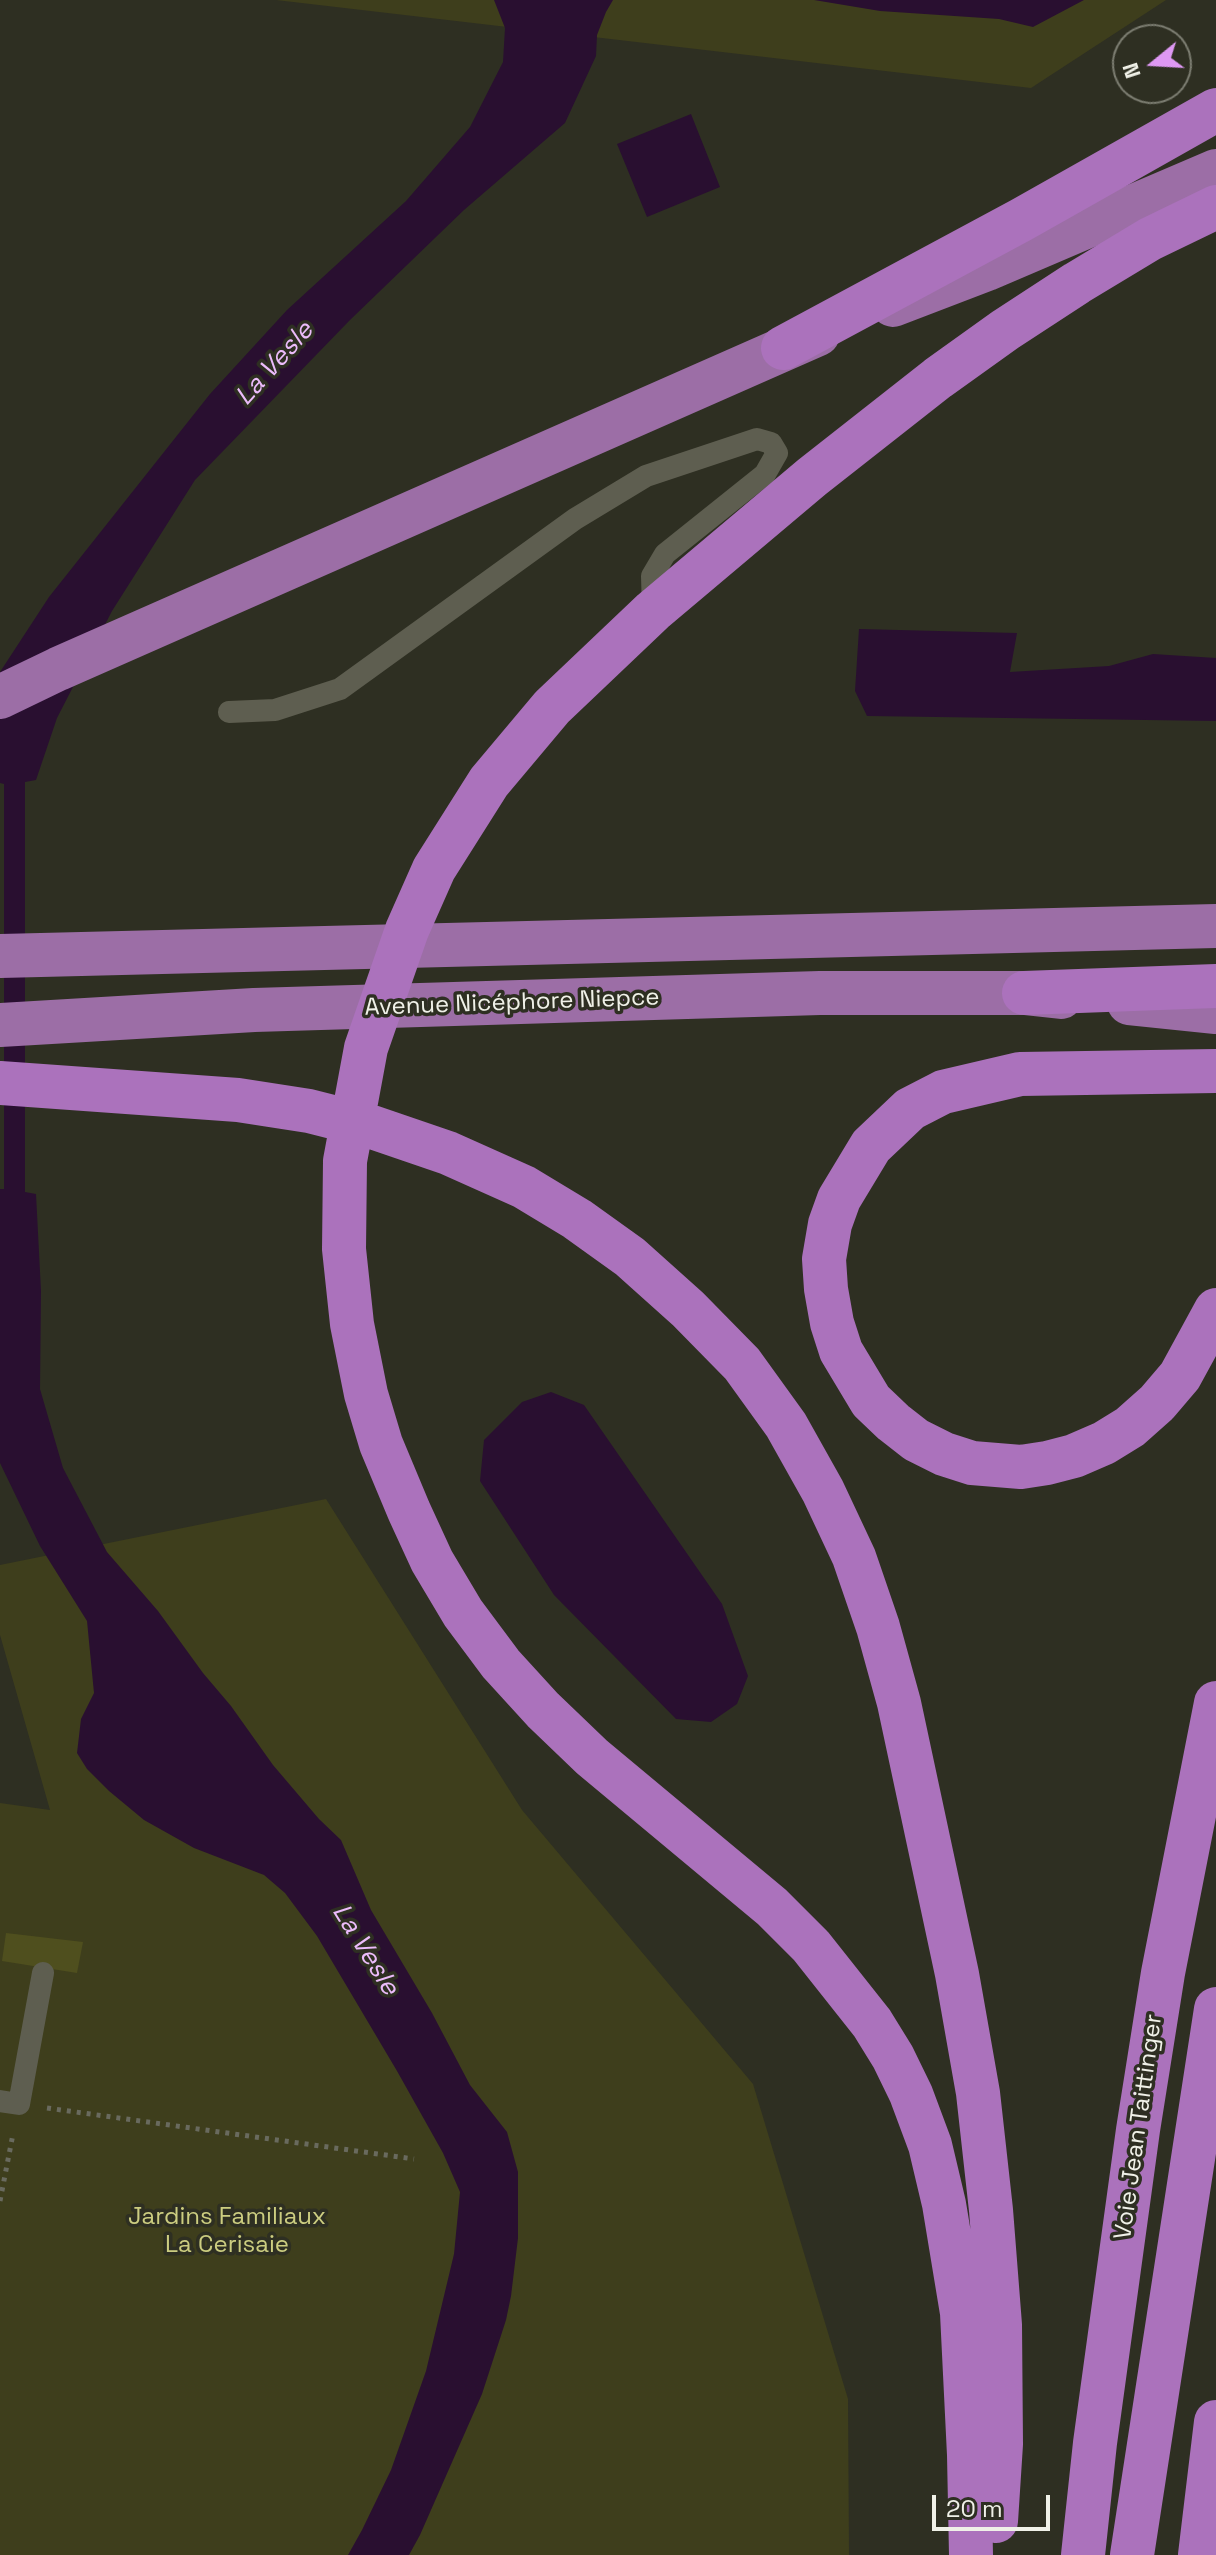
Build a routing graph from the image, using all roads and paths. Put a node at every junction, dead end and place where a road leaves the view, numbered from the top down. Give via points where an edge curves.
1 (1216, 110) edge
2 (1216, 171) edge
3 (1216, 207) edge
4 (783, 348) junction
5 (653, 611) junction
6 (0, 697) edge
7 (229, 712) dead end
8 (1216, 926) edge
9 (0, 956) edge
10 (1216, 986) edge
11 (1024, 993) junction
12 (1216, 1012) edge
13 (0, 1025) edge
14 (1216, 1071) edge
15 (0, 1083) edge
16 (238, 1100) junction
17 (0, 1105) edge
18 (1216, 1310) edge
19 (1216, 1703) edge
20 (43, 1973) dead end
21 (1216, 2009) edge
22 (10, 2103) edge
23 (414, 2159) dead end
24 (0, 2201) edge
25 (1216, 2422) edge
26 (971, 2555) edge
27 (993, 2555) edge
28 (1083, 2555) edge
29 (1132, 2555) edge
30 (1200, 2555) edge

1 - 4 highway
2 - 4 highway via 987,269
3 - 5 highway via 1053,298 972,354 812,477
4 - 6 highway
5 - 7 lane via 652,576 665,554 765,474 777,453 771,443 757,439 646,476 575,519 340,689 275,710
5 - 26 highway via 552,707 489,782 434,869 407,930 366,1048 345,1161 344,1249 352,1324 381,1444 432,1561 501,1664 592,1757 772,1907 811,1946 893,2057 930,2145 959,2298
8 - 9 highway
10 - 11 highway
11 - 12 highway, Avenue Nicéphore Niepce
11 - 13 highway, Avenue Nicéphore Niepce via 820,993 254,1010
14 - 18 highway via 1020,1074 943,1092 910,1109 871,1146 839,1199 824,1259 841,1351 871,1401 916,1440 972,1463 1047,1463 1084,1452 1130,1427 1180,1376
15 - 16 highway
16 - 17 highway
16 - 27 highway via 309,1111 448,1153 524,1187 577,1219 630,1257 742,1364 786,1425 823,1491 854,1557 899,1703 978,2093 1000,2325 1001,2444
19 - 28 highway, Voie Jean Taittinger via 1140,2114
20 - 22 lane
21 - 29 highway
22 - 23 path
22 - 24 path
25 - 30 highway

